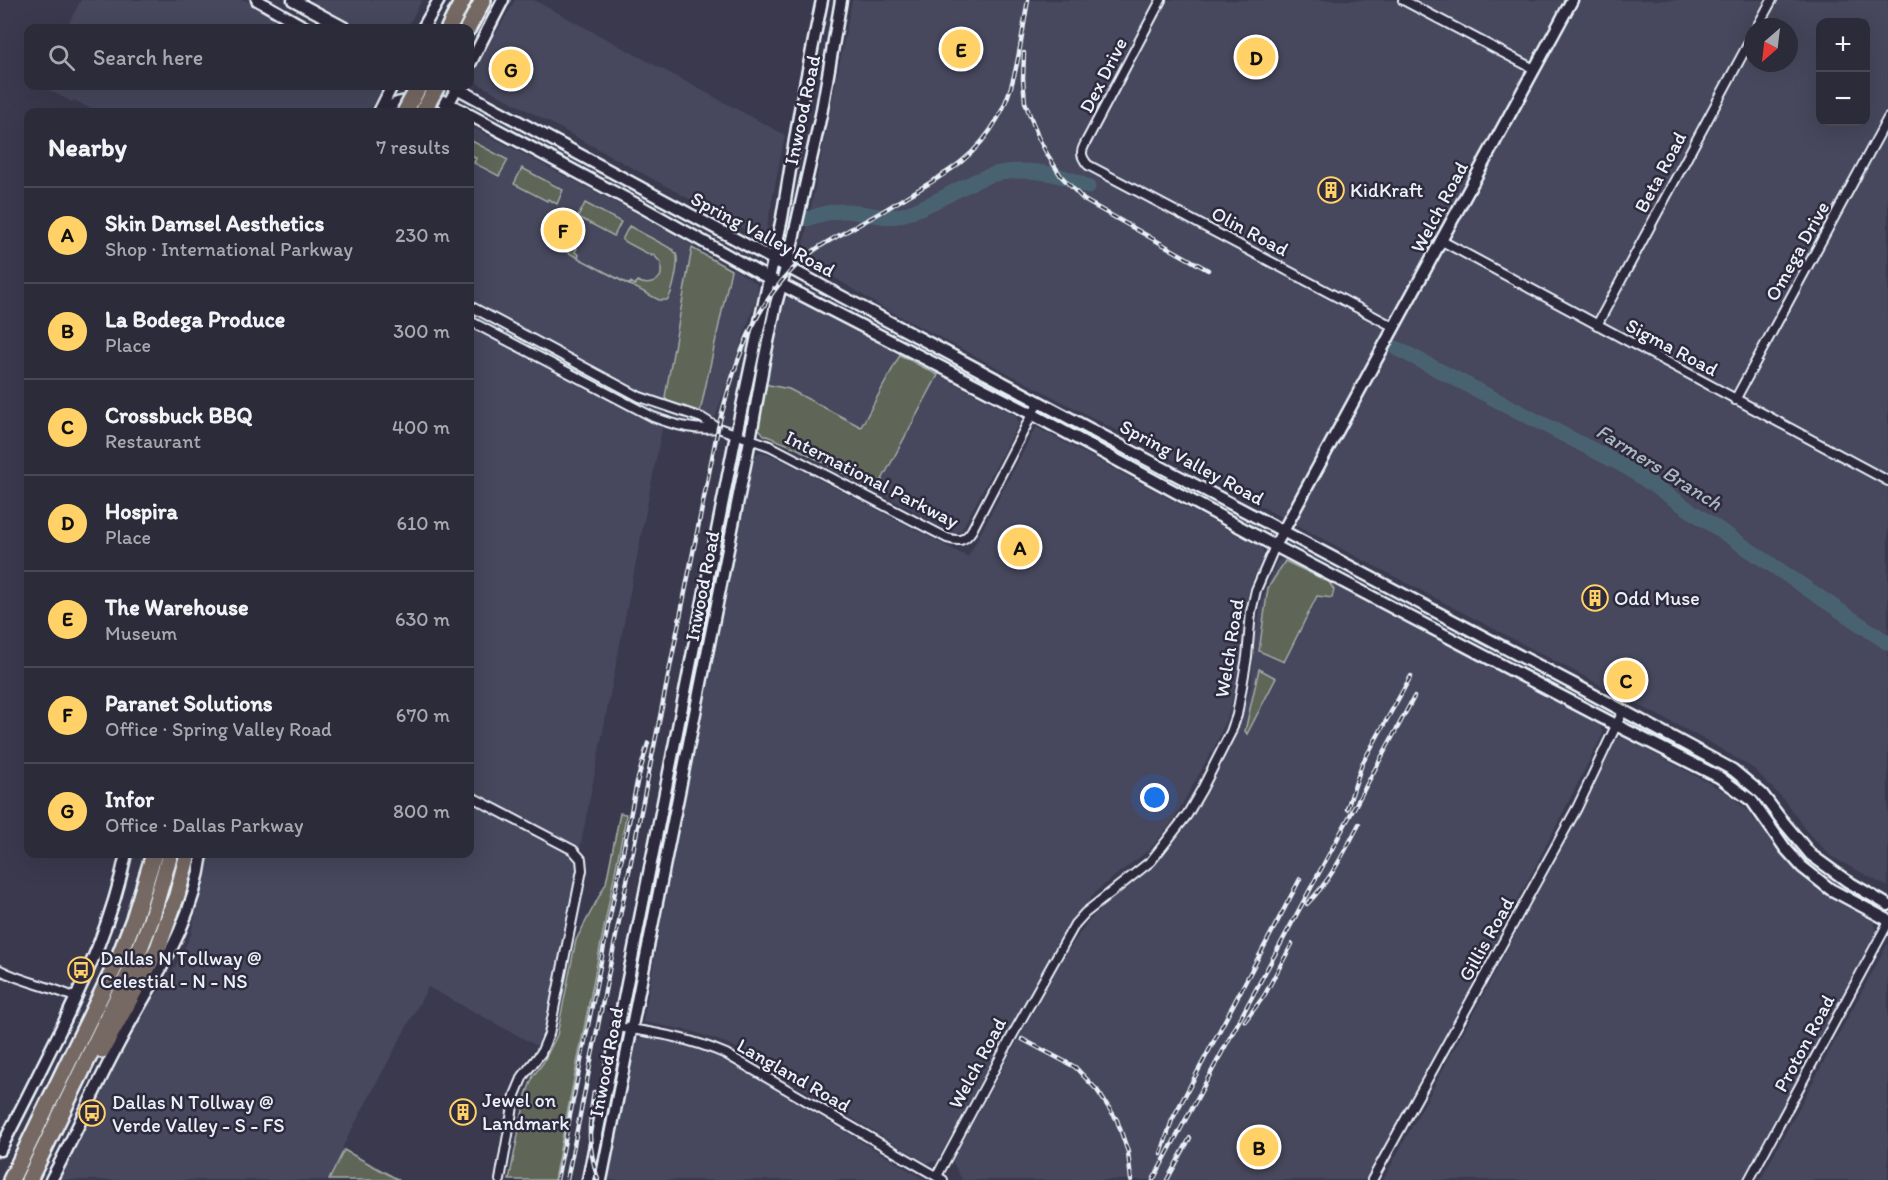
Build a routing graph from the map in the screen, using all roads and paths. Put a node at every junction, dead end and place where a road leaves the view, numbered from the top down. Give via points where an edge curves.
1 (257, 0) edge
2 (439, 0) edge
3 (464, 0) edge
4 (483, 0) edge
5 (503, 0) edge
6 (822, 0) edge
7 (841, 0) edge
8 (1161, 0) edge
9 (1403, 0) edge
10 (1572, 0) edge
11 (1772, 0) edge
12 (296, 2) edge
13 (1762, 18) edge
14 (293, 22) junction
15 (297, 24) edge
16 (337, 24) edge
17 (427, 24) edge
18 (451, 24) edge
19 (470, 24) edge
20 (481, 42) junction
21 (474, 50) edge
22 (1744, 52) edge
23 (474, 56) edge
24 (1534, 69) junction
25 (391, 90) edge
26 (417, 90) edge
27 (418, 90) edge
28 (435, 90) edge
29 (454, 90) edge
30 (463, 90) edge
31 (381, 108) edge
32 (387, 108) edge
33 (407, 108) edge
34 (424, 108) edge
35 (425, 108) edge
36 (446, 108) edge
37 (800, 110) junction
38 (821, 116) junction
39 (474, 117) edge
40 (1888, 118) edge
41 (1088, 165) joint
42 (640, 206) junction
43 (689, 214) junction
44 (719, 231) junction
45 (692, 235) junction
46 (1442, 241) junction
47 (772, 260) junction
48 (786, 267) junction
49 (768, 278) junction
50 (780, 284) junction
51 (474, 308) edge
52 (474, 323) edge
53 (1597, 325) junction
54 (1394, 327) junction
55 (946, 352) junction
56 (939, 366) junction
57 (1735, 400) junction
58 (1039, 401) junction
59 (1032, 414) junction
60 (718, 428) junction
61 (736, 435) junction
62 (750, 440) junction
63 (1887, 478) edge
64 (1283, 531) junction
65 (1275, 546) junction
66 (697, 630) junction
67 (711, 633) junction
68 (1501, 645) junction
69 (1493, 659) junction
70 (1623, 711) junction
71 (1616, 725) junction
72 (474, 798) edge
73 (125, 858) edge
74 (153, 858) edge
75 (169, 858) edge
76 (187, 858) edge
77 (201, 858) edge
78 (652, 858) junction
79 (666, 861) junction
80 (1888, 904) edge
81 (1888, 921) edge
82 (0, 969) edge
83 (76, 998) junction
84 (618, 1027) junction
85 (630, 1029) junction
86 (53, 1132) junction
87 (0, 1150) edge
88 (940, 1178) edge
89 (11, 1180) edge
90 (29, 1180) edge
91 (51, 1180) edge
92 (500, 1180) edge
93 (588, 1180) edge
94 (601, 1180) edge
95 (1372, 1180) edge
96 (1749, 1180) edge

1 - 14 main road
2 - 17 main road
3 - 18 highway
4 - 19 highway
5 - 20 main road
6 - 37 main road, Inwood Road
7 - 38 main road, Inwood Road
8 - 41 street, Dex Drive via 1082,150
9 - 24 street
10 - 24 main road, Welch Road
11 - 13 street
12 - 14 main road
12 - 16 main road
14 - 15 main road
20 - 21 main road
20 - 23 main road
22 - 53 street, Beta Road
24 - 46 main road, Welch Road
25 - 31 main road
26 - 33 highway, bridge
27 - 36 main road
28 - 35 highway, bridge
29 - 36 main road
30 - 43 main road, Spring Valley Road
32 - 34 main road via 407,100
37 - 38 main road
37 - 47 main road, Inwood Road
38 - 48 main road, Inwood Road
39 - 42 main road, Spring Valley Road
40 - 57 street, Omega Drive
41 - 54 street, Olin Road
42 - 43 main road via 678,219
42 - 45 main road, Spring Valley Road
43 - 44 main road, Spring Valley Road
44 - 45 main road via 699,228
44 - 47 main road, Spring Valley Road
45 - 49 main road, Spring Valley Road
46 - 53 street, Sigma Road
46 - 54 main road, Welch Road
47 - 48 main road, Spring Valley Road
47 - 49 main road, Inwood Road
48 - 50 main road, Inwood Road
48 - 55 main road, Spring Valley Road
49 - 50 main road, Spring Valley Road
49 - 61 main road, Inwood Road
50 - 56 main road, Spring Valley Road
50 - 62 main road, Inwood Road
51 - 60 street, International Parkway via 640,397 702,418
52 - 60 street, International Parkway via 653,417 700,430
53 - 57 street, Sigma Road
54 - 64 main road, Welch Road
55 - 56 main road
55 - 58 main road, Spring Valley Road
56 - 59 main road, Spring Valley Road
57 - 63 street, Sigma Road
58 - 59 street, International Parkway
58 - 64 main road, Spring Valley Road
59 - 62 street, International Parkway via 972,530 962,541 947,538 770,446
59 - 65 main road, Spring Valley Road
60 - 61 street, International Parkway
61 - 62 street, International Parkway
61 - 66 main road, Inwood Road
62 - 67 main road, Inwood Road
64 - 65 main road, Welch Road
64 - 68 main road, Spring Valley Road
65 - 69 main road, Spring Valley Road
65 - 88 street, Welch Road via 1251,612 1237,715 1202,789 1187,815 1150,861 1075,924 1012,1036
66 - 67 main road
66 - 78 main road, Inwood Road
67 - 79 main road, Inwood Road
68 - 69 main road
68 - 70 main road, Spring Valley Road
69 - 71 main road, Spring Valley Road
70 - 71 street, Gillis Road
70 - 80 main road, Spring Valley Road via 1733,770 1762,794 1810,855
71 - 81 main road, Spring Valley Road via 1743,793 1802,867 1830,889
71 - 95 street, Gillis Road via 1577,808
72 - 92 street via 573,850 581,859 582,870 549,1034 515,1095
73 - 83 main road via 106,928
74 - 89 highway via 118,960
75 - 86 highway via 135,961
76 - 86 highway via 158,948 82,1089
77 - 91 main road via 190,906 170,953 118,1045
78 - 79 main road
78 - 84 main road, Inwood Road
79 - 85 main road, Inwood Road
81 - 96 street, Proton Road
82 - 83 street via 23,981
83 - 87 main road
84 - 85 street, Langland Road
84 - 93 main road, Inwood Road
85 - 88 street, Langland Road via 688,1039 726,1054
85 - 94 main road, Inwood Road
86 - 90 highway

